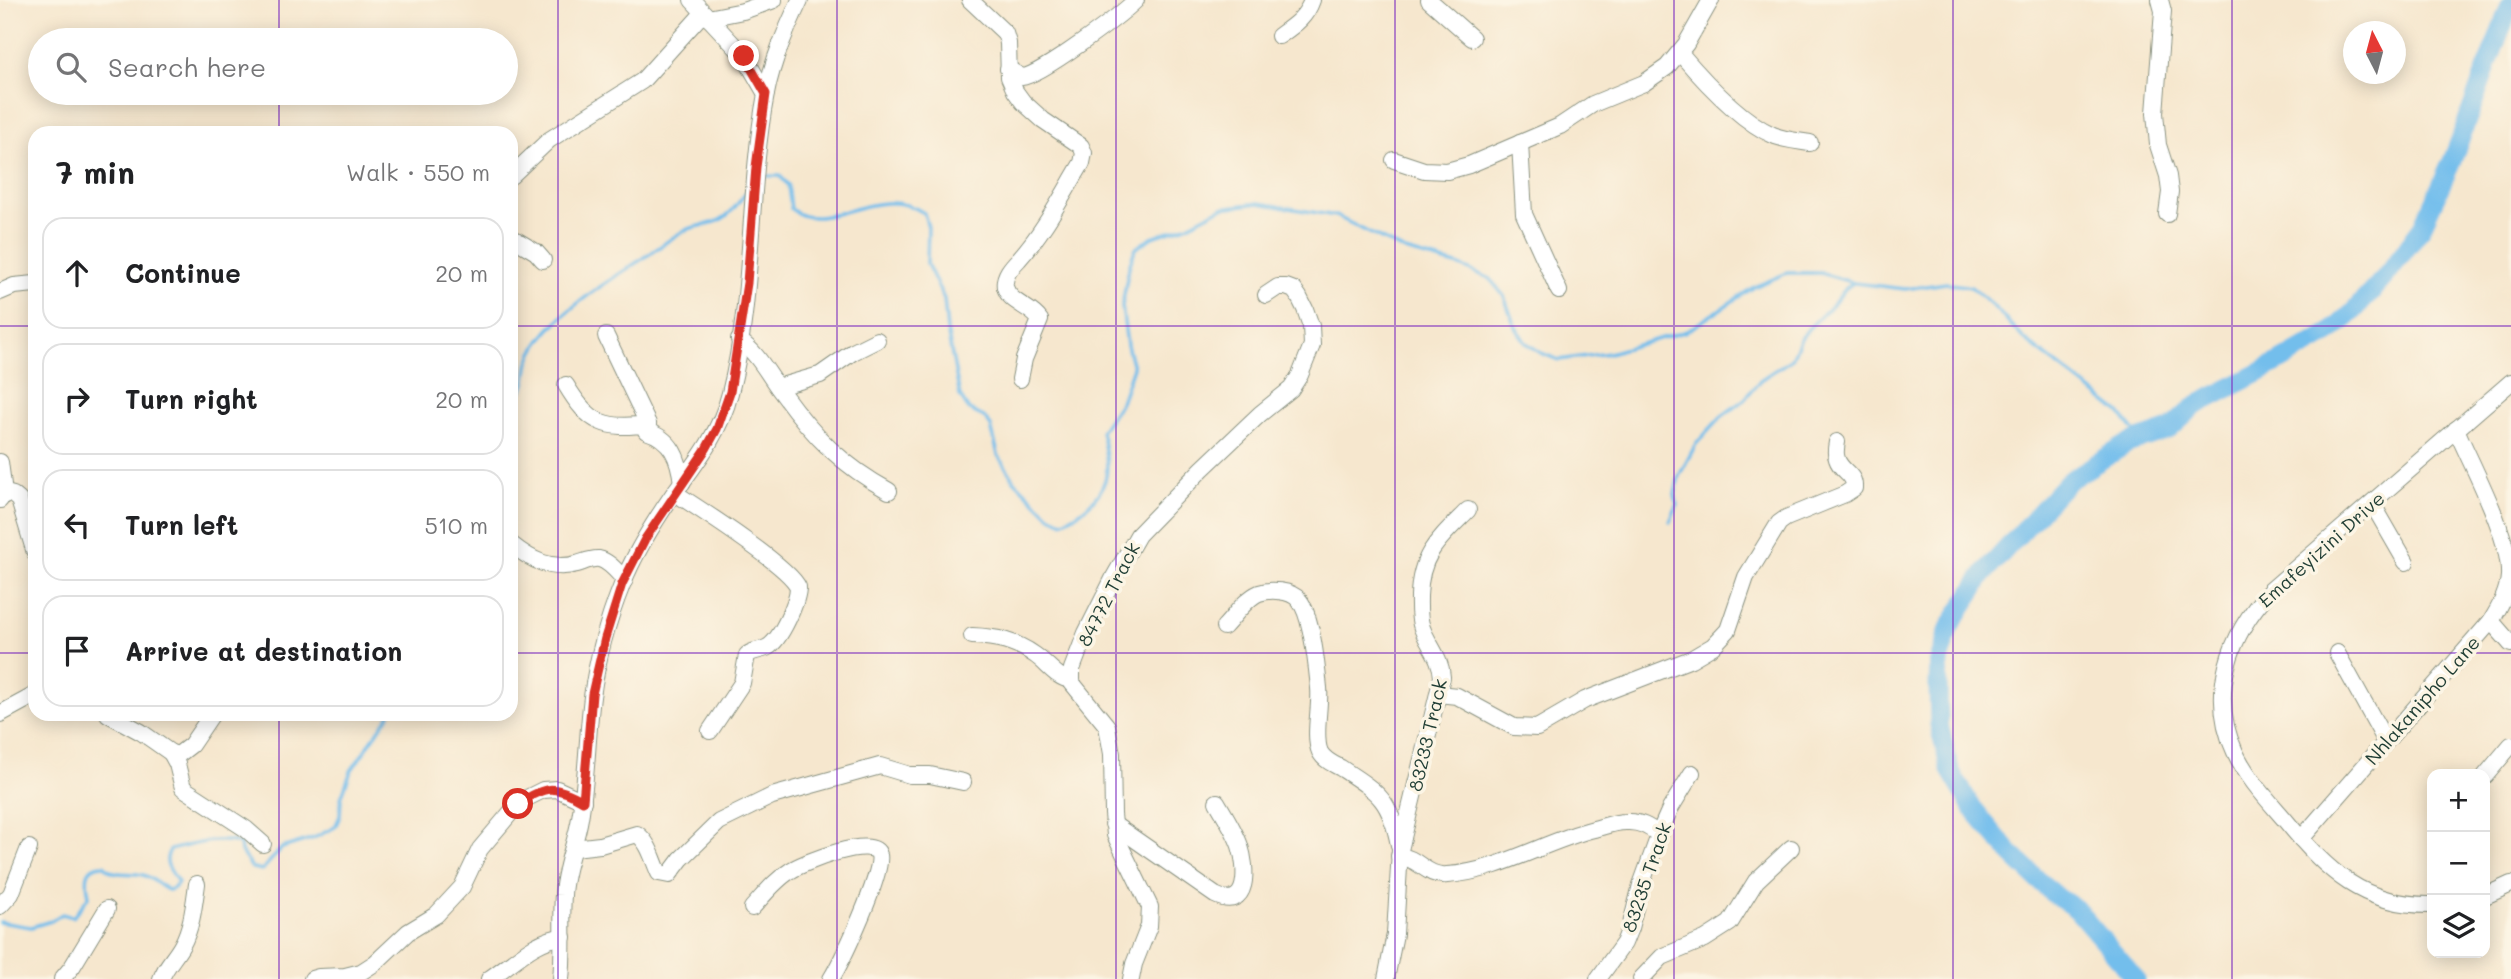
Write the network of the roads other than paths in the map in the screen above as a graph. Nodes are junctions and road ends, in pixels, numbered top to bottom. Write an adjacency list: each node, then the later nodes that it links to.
1 (692, 0): 10 (street)
2 (774, 0): 10 (street)
3 (800, 0): 15 (street)
4 (970, 0): 14 (street)
5 (1136, 0): 14 (street)
6 (1312, 0): 11 (street)
7 (1429, 0): 12 (street)
8 (1711, 0): 13 (street)
9 (2160, 0): 20 (street)
10 (706, 15): 15 (street); 19 (street)
11 (1279, 36)
12 (1472, 38)
13 (1680, 53): 16 (street); 17 (street)
14 (1008, 69): 30 (street)
15 (766, 94): 28 (street)
16 (1810, 143)
17 (1520, 144): 18 (street); 24 (street)
18 (1394, 160)
19 (518, 169)
20 (2167, 214)
21 (518, 241): 22 (street)
22 (543, 260)
23 (28, 285): 25 (street)
24 (1559, 291)
25 (0, 292)
26 (1266, 295): 52 (street, 84772 Track)
27 (606, 336): 34 (street)
28 (739, 340): 33 (street); 38 (street)
29 (877, 340): 33 (street)
30 (1020, 379)
31 (2511, 382): 35 (street, Emafeyizini Drive)
32 (566, 385): 34 (street)
33 (778, 387): 39 (street)
34 (648, 424): 38 (street)
35 (2456, 429): 41 (street, Emafeyizini Drive); 47 (street, Nhlakanipho Lane)
36 (1837, 442): 53 (street)
37 (0, 463): 40 (street)
38 (678, 488): 46 (street); 58 (street)
39 (889, 491)
40 (1, 498): 43 (street)
41 (2372, 503): 45 (street); 69 (street, Emafeyizini Drive)
42 (1468, 510): 53 (street, 83233 Track)
43 (28, 529)
44 (518, 549): 46 (street)
45 (2406, 562)
46 (625, 580): 65 (street)
47 (2491, 621): 50 (street); 59 (street, Nhlakanipho Lane)
48 (1224, 627): 74 (street)
49 (972, 636): 52 (street)
50 (2511, 644)
51 (2337, 653): 59 (street)
52 (1071, 680): 67 (street)
53 (1438, 694): 74 (street, 83233 Track)
54 (28, 699): 55 (street)
55 (0, 714)
56 (120, 721): 61 (street)
57 (207, 721): 61 (street)
58 (710, 731)
59 (2385, 740): 69 (street, Nhlakanipho Lane)
60 (2511, 745): 62 (street)
61 (171, 753): 70 (street)
62 (2490, 770)
63 (1692, 773): 68 (street, 83235 Track)
64 (963, 782): 72 (street)
65 (583, 801): 72 (street); 85 (street)
66 (1217, 802): 67 (street)
67 (1113, 824): 89 (street)
68 (1660, 835): 74 (street); 91 (street, 83235 Track)
69 (2301, 839): 78 (street, Emafeyizini Drive)
70 (263, 844)
71 (29, 848): 79 (street)
72 (574, 848): 82 (street)
73 (1791, 848): 92 (street)
74 (1399, 853): 90 (street, 83233 Track)
75 (197, 884): 84 (street)
76 (2511, 884): 77 (street)
77 (2487, 895)
78 (2427, 905)
79 (0, 906)
80 (752, 908): 88 (street)
81 (107, 909): 83 (street)
82 (563, 937): 86 (street); 87 (street)
83 (62, 979)
84 (161, 979)
85 (312, 979)
86 (489, 979)
87 (561, 979)
88 (831, 979)
89 (1132, 979)
90 (1386, 979)
91 (1598, 979)
92 (1640, 979)

